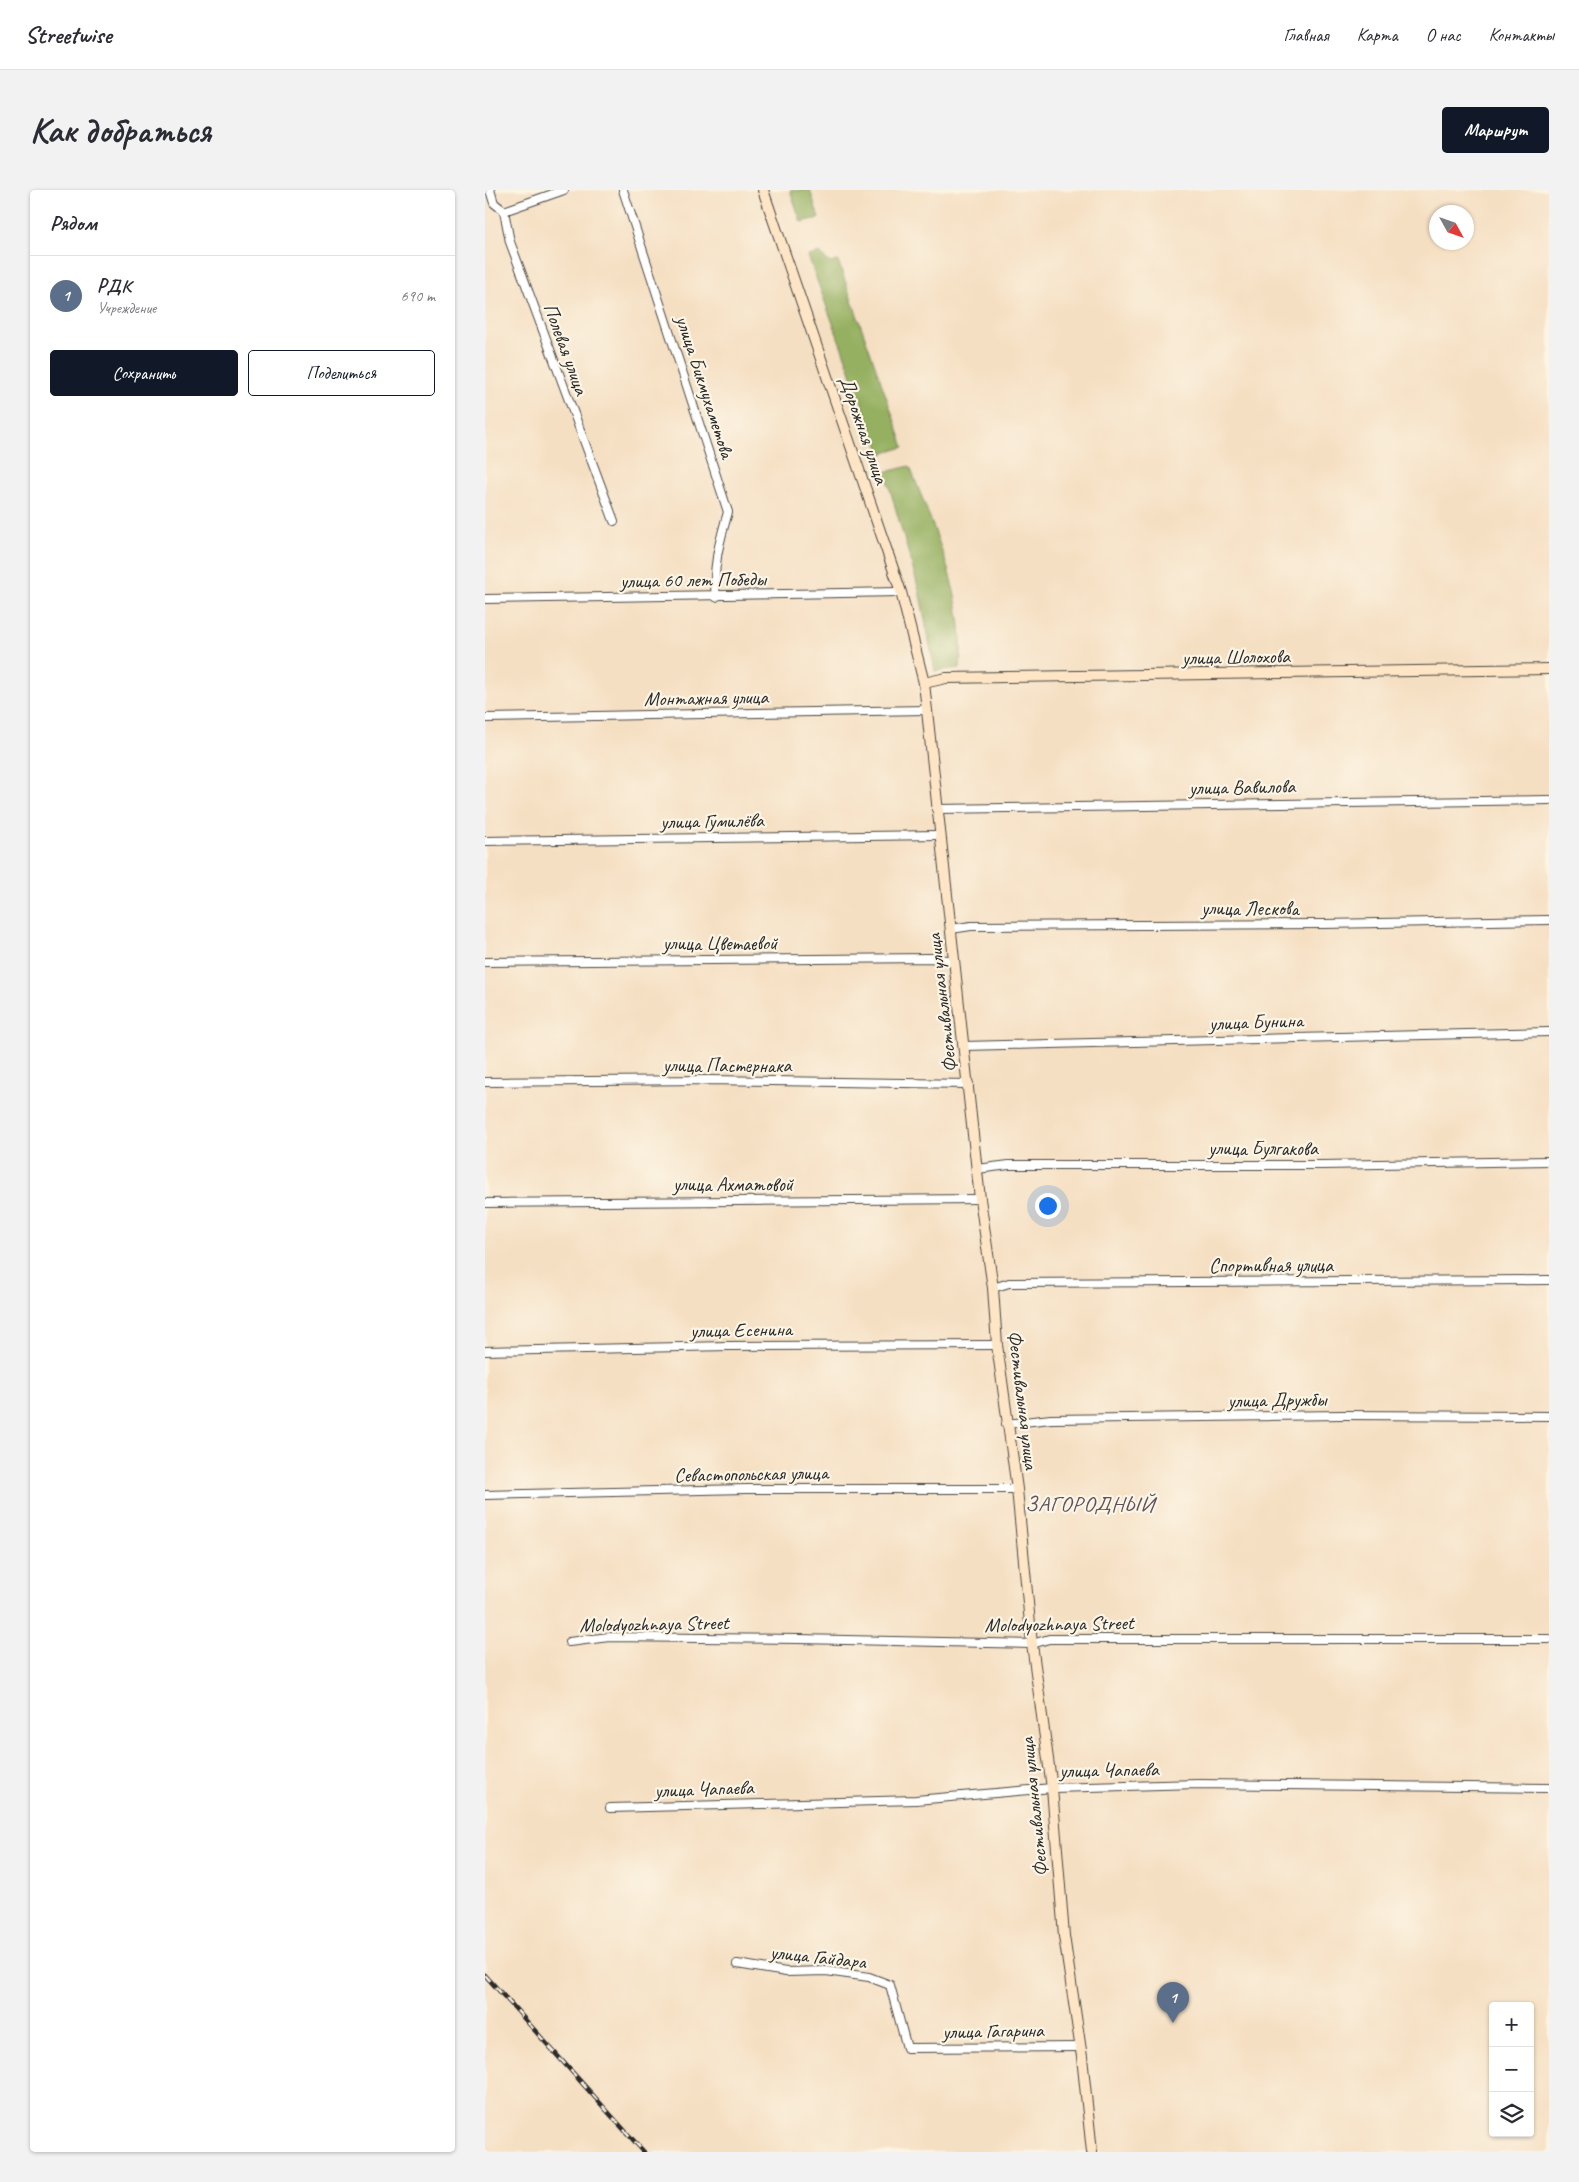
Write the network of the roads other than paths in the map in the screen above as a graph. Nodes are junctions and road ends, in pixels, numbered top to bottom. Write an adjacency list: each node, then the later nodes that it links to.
1 (490, 190): 5 (street, Полевая улица)
2 (565, 190): 5 (street)
3 (623, 190): 8 (street, улица Бикмухаметова)
4 (763, 190): 7 (street, Дорожная улица)
5 (504, 211): 6 (street, Полевая улица)
6 (614, 521)
7 (901, 592): 8 (street, улица 60 лет Победы); 11 (street, Дорожная улица)
8 (716, 596): 9 (street, улица 60 лет Победы)
9 (485, 599)
10 (1549, 669): 11 (street, улица Шолохова)
11 (924, 683): 12 (street, Фестивальная улица)
12 (927, 710): 13 (street, Монтажная улица); 15 (street, Фестивальная улица)
13 (485, 718)
14 (1549, 800): 15 (street, улица Вавилова)
15 (936, 808): 16 (street, Фестивальная улица)
16 (939, 835): 17 (street, улица Гумилёва); 19 (street, Фестивальная улица)
17 (485, 841)
18 (1549, 920): 19 (street, улица Лескова)
19 (951, 929): 20 (street, Фестивальная улица)
20 (954, 961): 21 (street, улица Цветаевой); 23 (street, Фестивальная улица)
21 (485, 962)
22 (1549, 1032): 23 (street, улица Бунина)
23 (964, 1046): 25 (street, Фестивальная улица)
24 (485, 1082): 25 (street, улица Пастернака)
25 (969, 1084): 27 (street, Фестивальная улица)
26 (1549, 1161): 27 (street, улица Булгакова)
27 (977, 1169): 28 (street, Фестивальная улица)
28 (980, 1199): 29 (street, улица Ахматовой); 31 (street, Фестивальная улица)
29 (485, 1202)
30 (1549, 1280): 31 (street, Спортивная улица)
31 (993, 1288): 32 (street, Фестивальная улица)
32 (997, 1345): 33 (street, улица Есенина); 35 (street, Фестивальная улица)
33 (485, 1351)
34 (1549, 1416): 35 (street, улица Дружбы)
35 (1007, 1424): 36 (street, Фестивальная улица)
36 (1017, 1489): 37 (street, Севастопольская улица); 40 (street, Фестивальная улица)
37 (485, 1495)
38 (1549, 1640): 40 (street, Molodyozhnaya Street)
39 (569, 1642): 40 (street, Molodyozhnaya Street)
40 (1032, 1644): 41 (street, Фестивальная улица)
41 (1052, 1788): 42 (street, улица Чапаева); 43 (street, улица Чапаева); 45 (street, Фестивальная улица)
42 (1549, 1788)
43 (610, 1808)
44 (737, 1964): 46 (street, улица Гайдара)
45 (1079, 2047): 46 (street, улица Гагарина); 47 (street, Фестивальная улица)
46 (907, 2048)
47 (1092, 2152)

